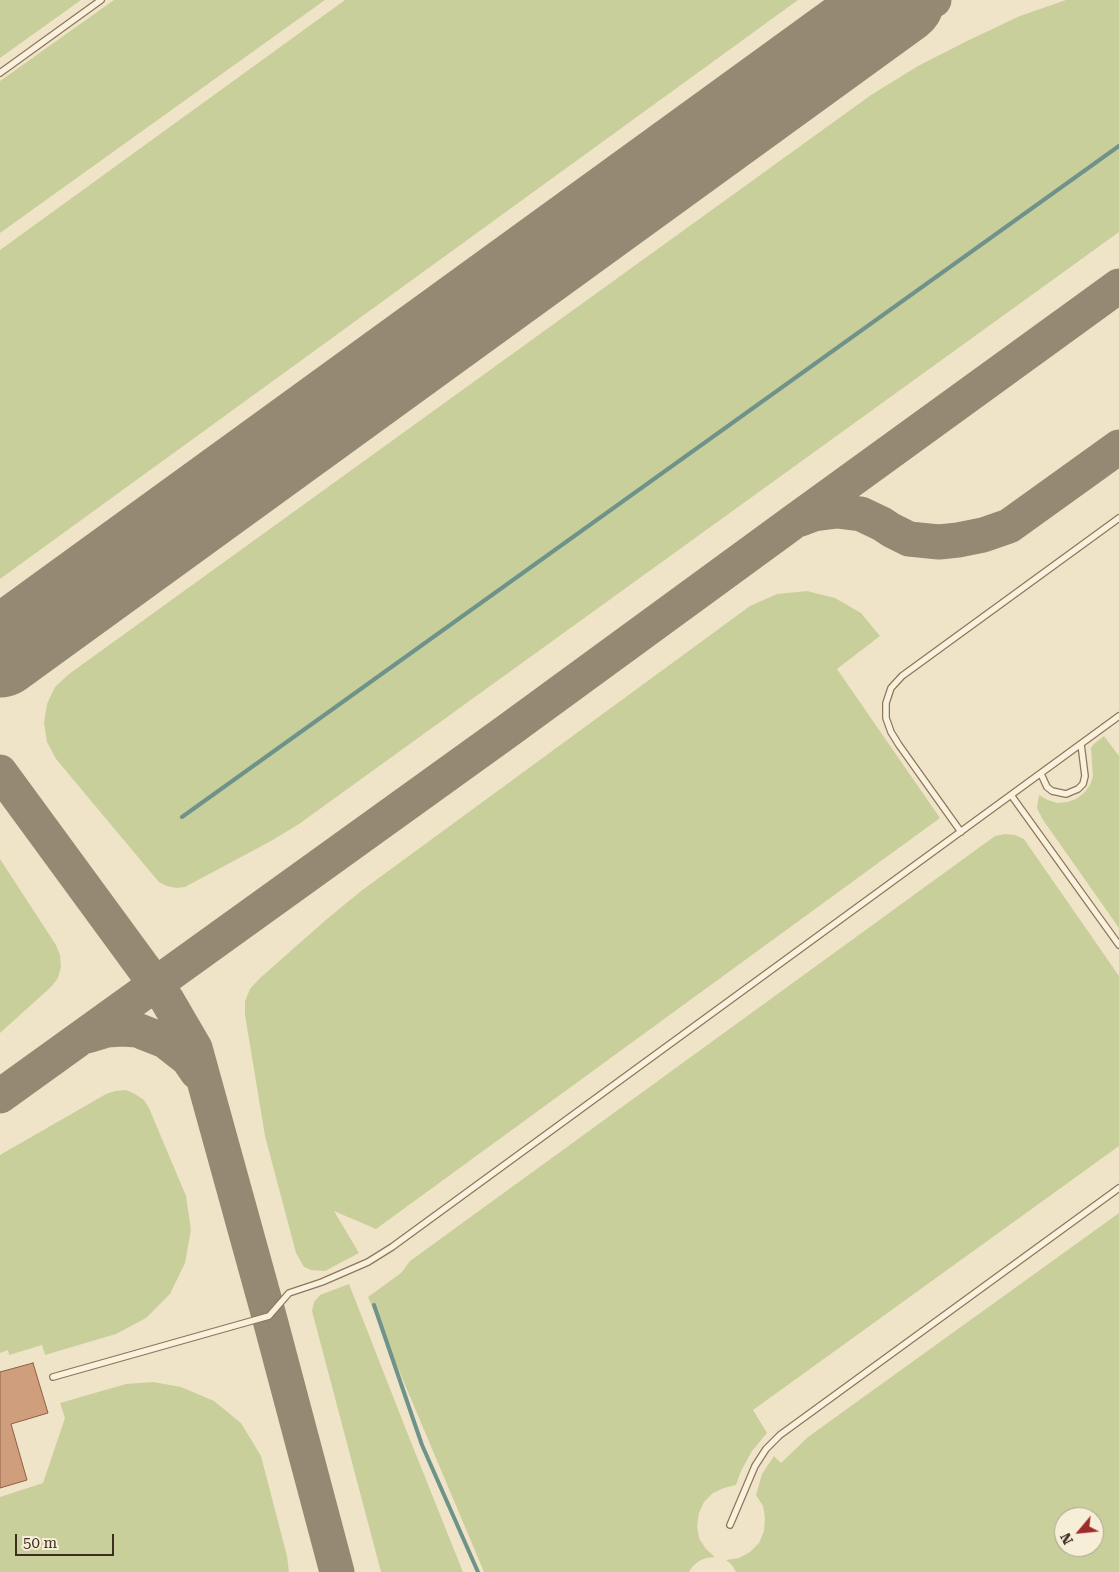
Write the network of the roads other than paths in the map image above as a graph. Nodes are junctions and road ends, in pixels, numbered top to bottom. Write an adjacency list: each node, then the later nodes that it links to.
1 (101, 0): 2 (lane)
2 (0, 73)
3 (1119, 518): 8 (lane)
4 (1119, 716): 5 (lane)
5 (1081, 744): 6 (lane); 6 (lane)
6 (1041, 774): 7 (lane)
7 (1011, 795): 8 (lane); 9 (lane)
8 (961, 832): 11 (lane)
9 (1119, 946)
10 (1119, 1188): 12 (lane)
11 (53, 1377)
12 (730, 1525)

